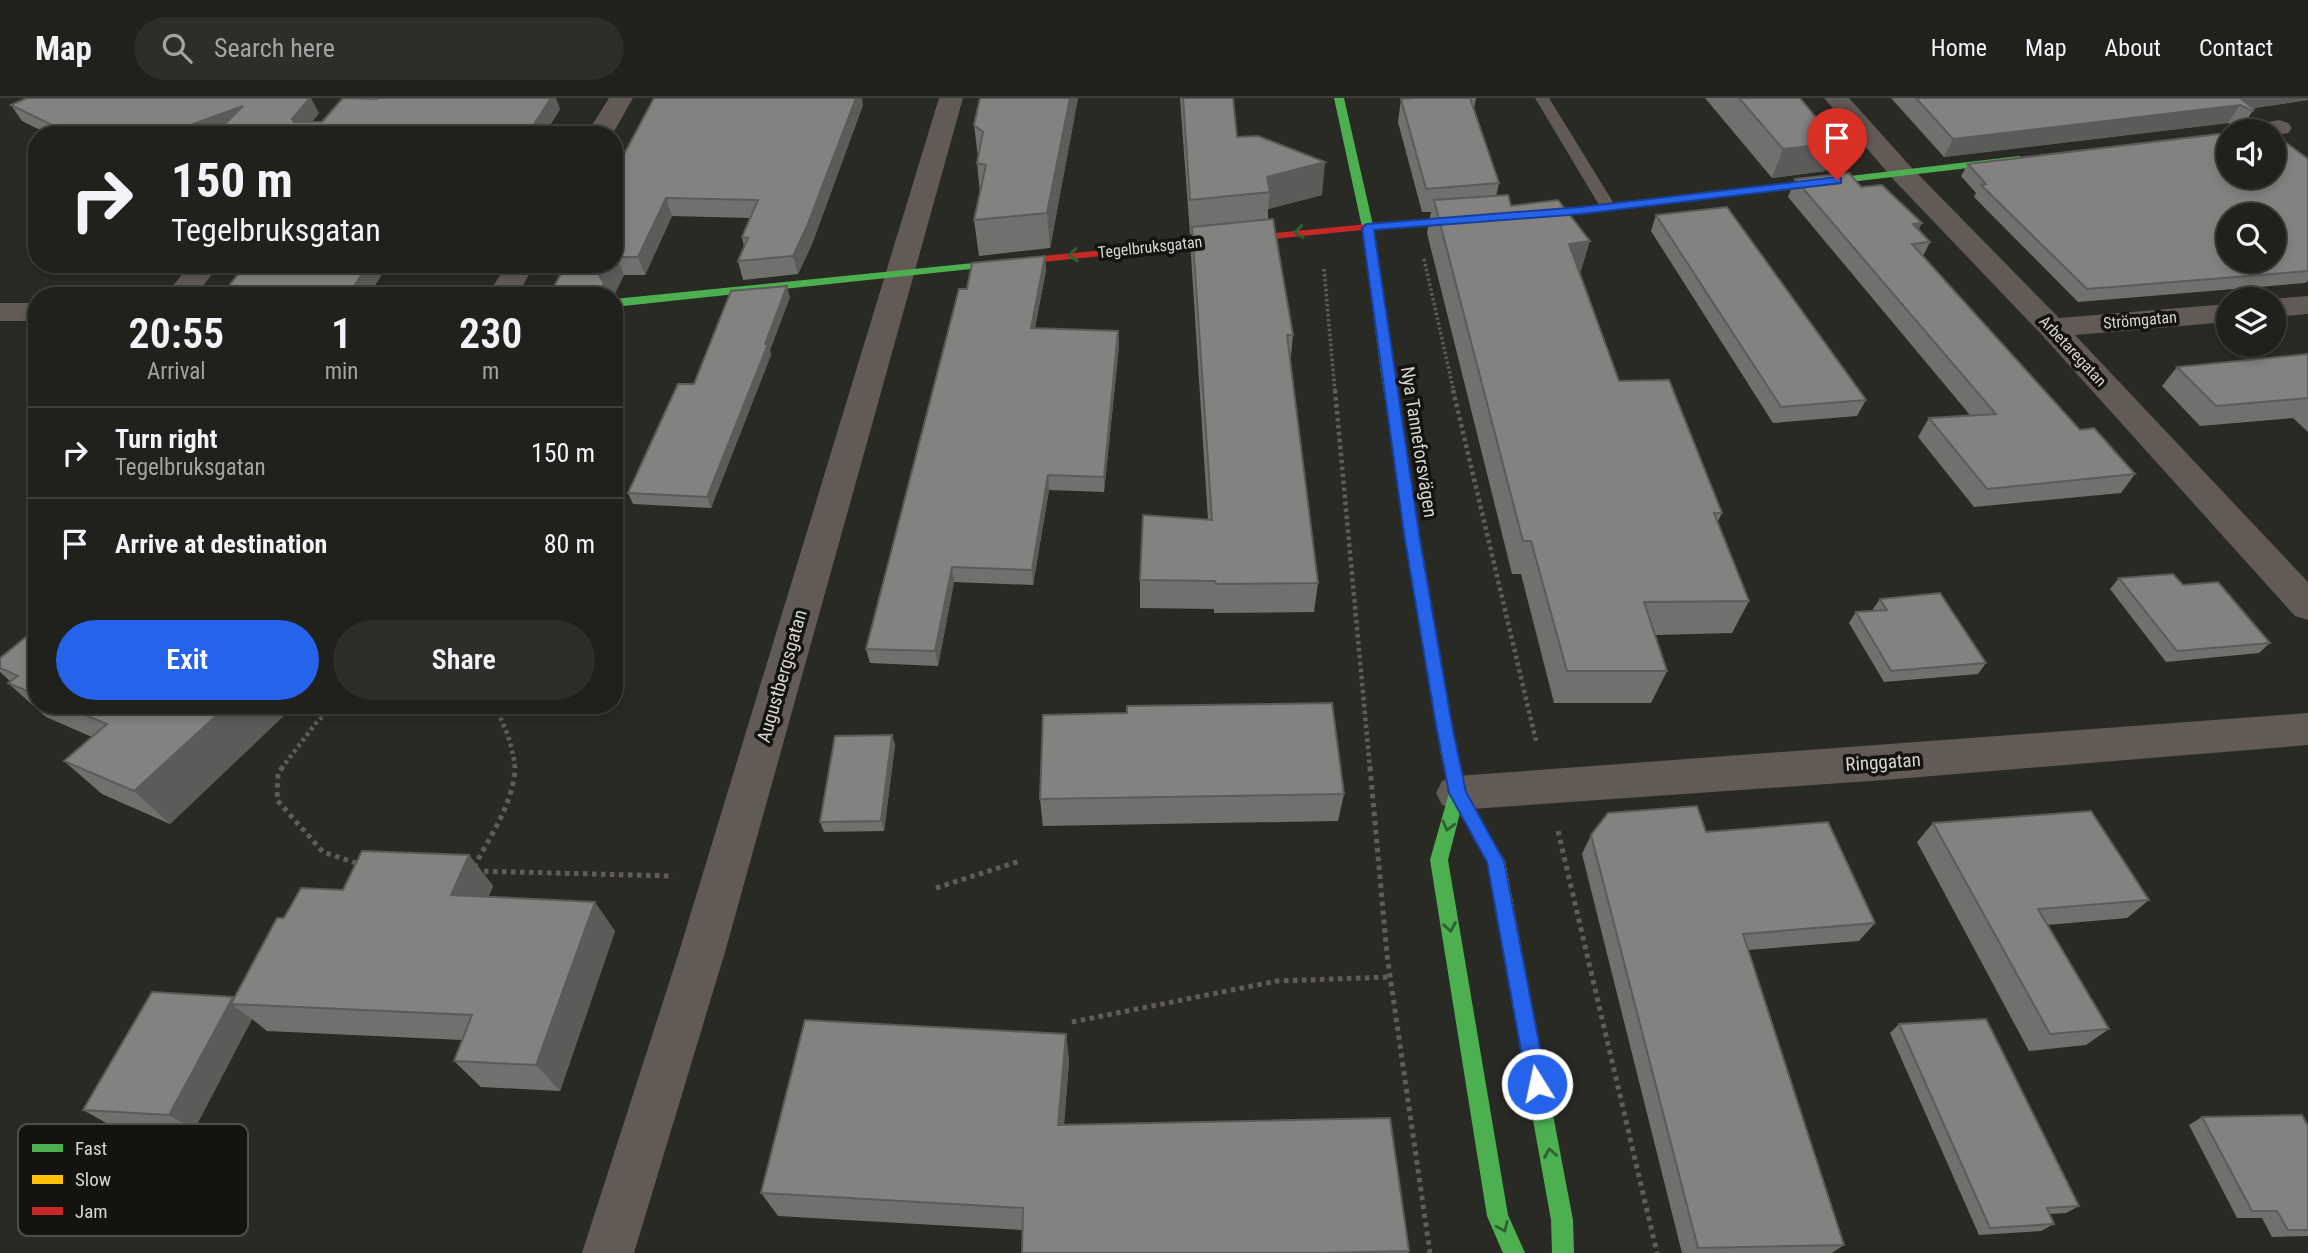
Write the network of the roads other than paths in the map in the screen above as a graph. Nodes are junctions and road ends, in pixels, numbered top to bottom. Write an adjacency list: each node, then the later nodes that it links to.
1 (621, 98): 6 (street)
2 (951, 98): 12 (street, Augustbergsgatan)
3 (1339, 98): 10 (main road, Nya Tanneforsvägen)
4 (1542, 98): 9 (lane)
5 (1836, 98): 8 (street, Arbetaregatan)
6 (604, 126)
7 (2038, 157): 8 (main road, Tegelbruksgatan)
8 (1902, 173): 9 (main road, Tegelbruksgatan); 20 (street, Arbetaregatan)
9 (1608, 207): 10 (main road, Tegelbruksgatan)
10 (1367, 228): 12 (main road, Tegelbruksgatan, one-way to 12); 23 (main road, Nya Tanneforsvägen)
11 (198, 273): 13 (street)
12 (901, 275): 14 (main road, Tegelbruksgatan); 24 (street, Augustbergsgatan)
13 (187, 287)
14 (623, 302)
15 (2308, 305): 16 (street)
16 (2286, 307)
17 (0, 312): 18 (street)
18 (28, 312)
19 (2216, 314): 20 (street, Strömgatan)
20 (2052, 328): 21 (street, Arbetaregatan)
21 (2308, 606)
22 (2308, 729): 23 (street, Ringgatan)
23 (1457, 793): 25 (main road, Nya Tanneforsvägen, one-way to 25); 26 (main road, Nya Tanneforsvägen, one-way to 23)
24 (608, 1253)
25 (1514, 1253)
26 (1563, 1253)

